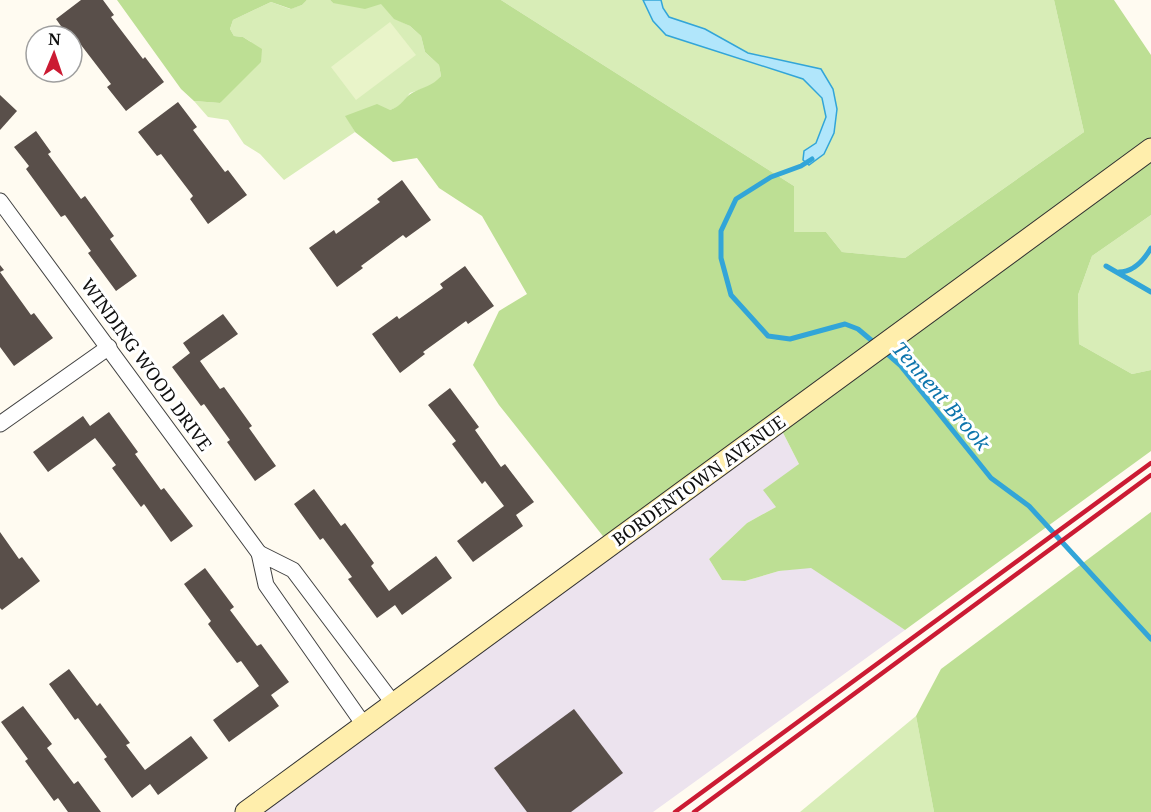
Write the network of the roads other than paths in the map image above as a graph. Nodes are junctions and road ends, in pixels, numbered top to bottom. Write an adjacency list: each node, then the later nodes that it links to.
1 (1151, 149): 6 (main road, BORDENTOWN AVENUE)
2 (0, 201): 3 (street, WINDING WOOD DRIVE)
3 (109, 347): 4 (street); 5 (street, WINDING WOOD DRIVE)
4 (0, 424)
5 (260, 553): 6 (street, WINDING WOOD DRIVE); 7 (street, WINDING WOOD DRIVE)
6 (393, 703): 7 (main road, BORDENTOWN AVENUE)
7 (364, 725): 8 (main road, BORDENTOWN AVENUE)
8 (246, 812)

